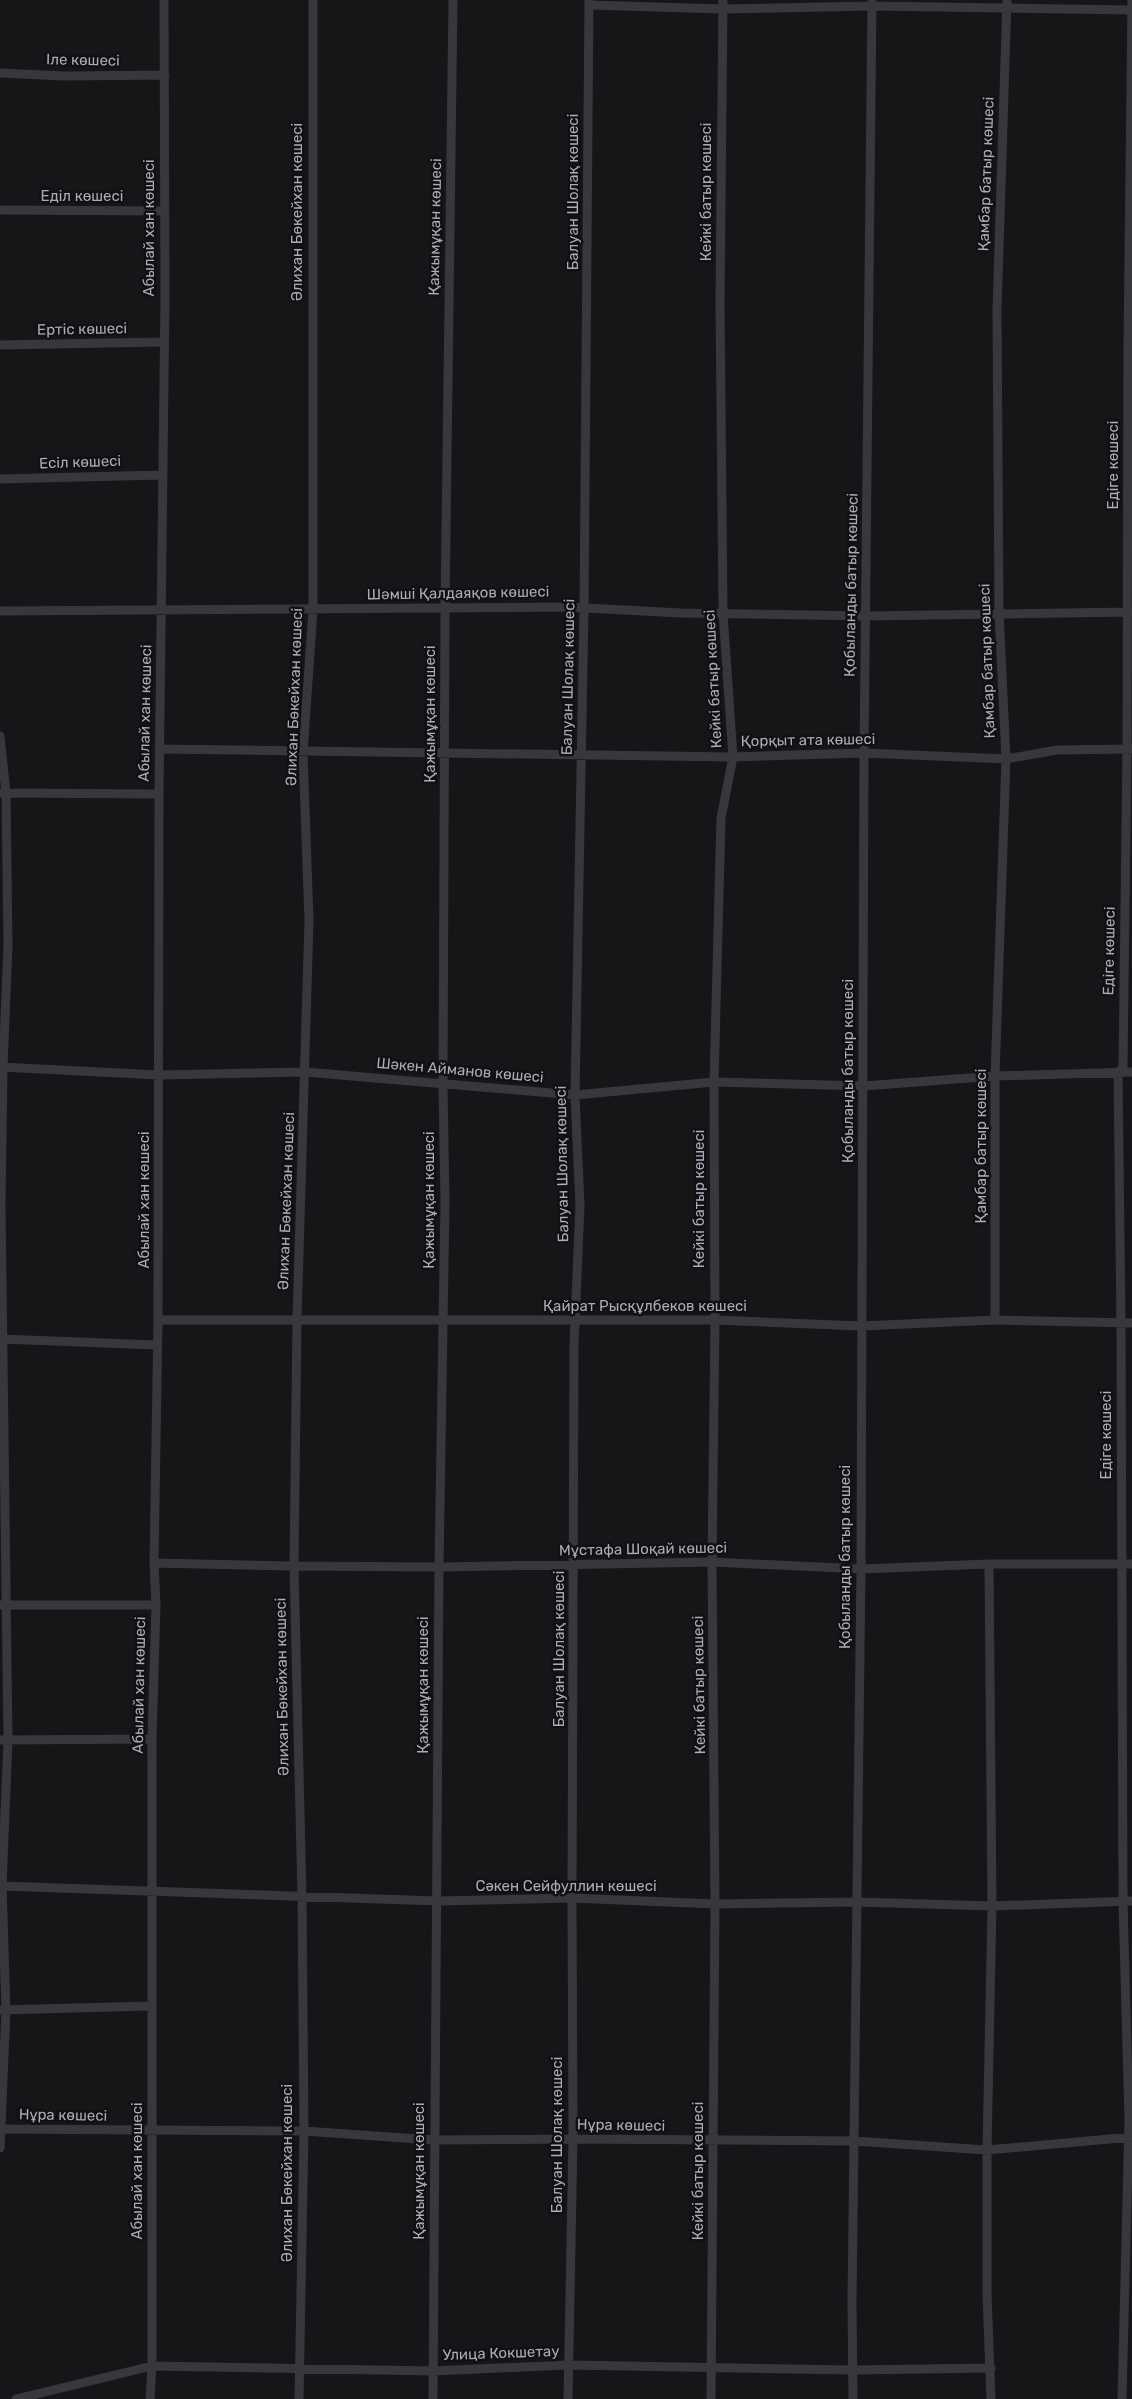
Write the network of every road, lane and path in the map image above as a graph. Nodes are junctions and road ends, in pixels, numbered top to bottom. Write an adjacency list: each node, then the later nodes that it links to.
1 (164, 0): 11 (street, Абылай хан көшесі)
2 (453, 0): 18 (street, Қажымұқан көшесі)
3 (1132, 0): 9 (street, Едіге көшесі)
4 (313, 2): 20 (street, Әлихан Бөкейхан көшесі)
5 (589, 3): 7 (street); 21 (street, Балуан Шолақ көшесі)
6 (872, 3): 7 (street); 8 (street); 26 (street, Қобыланды батыр көшесі)
7 (723, 4): 23 (street, Кейкі батыр көшесі)
8 (1007, 4): 9 (street); 24 (street, Қамбар батыр көшесі)
9 (1132, 10): 25 (street, Едіге көшесі)
10 (0, 73): 11 (street, Іле көшесі)
11 (165, 75): 13 (street, Абылай хан көшесі)
12 (0, 210): 13 (street, Еділ көшесі)
13 (164, 211): 14 (street, Абылай хан көшесі)
14 (164, 342): 15 (street, Ертіс көшесі); 16 (street, Абылай хан көшесі)
15 (0, 345)
16 (162, 475): 17 (street, Есіл көшесі); 19 (street, Абылай хан көшесі)
17 (0, 479)
18 (445, 609): 20 (street, Шәмші Қалдаяқов көшесі); 21 (street, Шәмші Қалдаяқов көшесі); 31 (street, Қажымұқан көшесі)
19 (161, 610): 20 (street, Шәмші Қалдаяқов көшесі); 22 (street, Шәмші Қалдаяқов көшесі); 28 (street, Абылай хан көшесі)
20 (313, 610): 30 (street, Әлихан Бөкейхан көшесі)
21 (584, 610): 23 (street, Шәмші Қалдаяқов көшесі); 33 (street, Балуан Шолақ көшесі)
22 (0, 611)
23 (723, 612): 26 (street, Шәмші Қалдаяқов көшесі); 34 (street, Кейкі батыр көшесі)
24 (999, 612): 25 (street, Шәмші Қалдаяқов көшесі); 26 (street, Шәмші Қалдаяқов көшесі); 35 (street, Қамбар батыр көшесі)
25 (1130, 612): 29 (street, Едіге көшесі)
26 (866, 616): 32 (street, Қобыланды батыр көшесі)
27 (0, 736): 36 (street)
28 (159, 749): 30 (street, Қорқыт ата көшесі); 37 (street, Абылай хан көшесі)
29 (1130, 749): 35 (street, Қорқыт ата көшесі); 41 (street, Едіге көшесі)
30 (303, 753): 31 (street, Қорқыт ата көшесі); 40 (street, Әлихан Бөкейхан көшесі)
31 (445, 753): 33 (street, Қорқыт ата көшесі); 46 (street, Қажымұқан көшесі)
32 (864, 753): 34 (street, Қорқыт ата көшесі); 35 (street, Қорқыт ата көшесі); 47 (street, Қобыланды батыр көшесі)
33 (582, 755): 34 (street, Қорқыт ата көшесі); 48 (street, Балуан Шолақ көшесі)
34 (733, 757): 45 (street, Кейкі батыр көшесі)
35 (1006, 759): 44 (street, Қамбар батыр көшесі)
36 (3, 793): 37 (street); 38 (street)
37 (159, 794): 43 (street, Абылай хан көшесі)
38 (4, 946): 39 (street)
39 (1, 1067): 43 (street, Шәкен Айманов көшесі); 49 (street)
40 (305, 1072): 43 (street, Шәкен Айманов көшесі); 46 (street, Шәкен Айманов көшесі); 51 (street, Әлихан Бөкейхан көшесі)
41 (1118, 1072): 42 (street, Шәкен Айманов көшесі); 44 (street, Шәкен Айманов көшесі); 56 (street, Едіге көшесі)
42 (1132, 1072)
43 (159, 1075): 50 (street, Абылай хан көшесі)
44 (996, 1077): 47 (street, Шәкен Айманов көшесі); 55 (street, Қамбар батыр көшесі)
45 (714, 1082): 47 (street, Шәкен Айманов көшесі); 48 (street, Шәкен Айманов көшесі); 54 (street, Кейкі батыр көшесі)
46 (444, 1084): 48 (street, Шәкен Айманов көшесі); 52 (street, Қажымұқан көшесі)
47 (864, 1086): 58 (street, Қобыланды батыр көшесі)
48 (575, 1095): 53 (street, Балуан Шолақ көшесі)
49 (0, 1206): 59 (street)
50 (158, 1320): 51 (street, Қайрат Рысқұлбеков көшесі); 60 (street, Абылай хан көшесі)
51 (297, 1320): 52 (street, Қайрат Рысқұлбеков көшесі); 68 (street, Әлихан Бөкейхан көшесі)
52 (444, 1320): 53 (street, Қайрат Рысқұлбеков көшесі); 69 (street, Қажымұқан көшесі)
53 (575, 1320): 54 (street, Қайрат Рысқұлбеков көшесі); 67 (street, Балуан Шолақ көшесі)
54 (715, 1320): 58 (street, Қайрат Рысқұлбеков көшесі); 62 (street, Кейкі батыр көшесі)
55 (995, 1320): 56 (street, Қайрат Рысқұлбеков көшесі); 58 (street, Қайрат Рысқұлбеков көшесі)
56 (1121, 1323): 57 (street, Қайрат Рысқұлбеков көшесі); 65 (street, Едіге көшесі)
57 (1132, 1323)
58 (861, 1326): 70 (street, Қобыланды батыр көшесі)
59 (2, 1340): 60 (street); 61 (street)
60 (157, 1345): 63 (street, Абылай хан көшесі)
61 (3, 1465): 71 (street)
62 (712, 1562): 67 (street, Мұстафа Шоқай көшесі); 70 (street, Мұстафа Шоқай көшесі); 82 (street, Кейкі батыр көшесі)
63 (154, 1563): 68 (street, Мұстафа Шоқай көшесі); 72 (street, Абылай хан көшесі)
64 (989, 1564): 65 (street, Мұстафа Шоқай көшесі); 70 (street, Мұстафа Шоқай көшесі); 83 (street)
65 (1121, 1564): 66 (street, Мұстафа Шоқай көшесі); 80 (street, Едіге көшесі)
66 (1132, 1564)
67 (575, 1565): 69 (street, Мұстафа Шоқай көшесі); 78 (street, Балуан Шолақ көшесі)
68 (294, 1566): 69 (street, Мұстафа Шоқай көшесі); 77 (street, Әлихан Бөкейхан көшесі)
69 (439, 1566): 79 (street, Қажымұқан көшесі)
70 (861, 1569): 81 (street, Қобыланды батыр көшесі)
71 (3, 1605): 72 (street); 74 (street)
72 (156, 1605): 73 (street, Абылай хан көшесі)
73 (152, 1739): 74 (street); 76 (street, Абылай хан көшесі)
74 (4, 1740): 75 (street)
75 (1, 1886): 76 (street, Сәкен Сейфуллин көшесі); 85 (street)
76 (153, 1890): 77 (street, Сәкен Сейфуллин көшесі); 84 (street, Абылай хан көшесі)
77 (302, 1896): 79 (street, Сәкен Сейфуллин көшесі); 88 (street, Әлихан Бөкейхан көшесі)
78 (572, 1898): 79 (street, Сәкен Сейфуллин көшесі); 82 (street, Сәкен Сейфуллин көшесі); 90 (street, Балуан Шолақ көшесі)
79 (438, 1901): 91 (street, Қажымұқан көшесі)
80 (1127, 1901): 83 (street, Сәкен Сейфуллин көшесі); 89 (street, Едіге көшесі)
81 (857, 1902): 82 (street, Сәкен Сейфуллин көшесі); 83 (street, Сәкен Сейфуллин көшесі); 93 (street, Қобыланды батыр көшесі)
82 (716, 1904): 92 (street, Кейкі батыр көшесі)
83 (992, 1906): 95 (street)
84 (151, 2006): 85 (street); 87 (street, Абылай хан көшесі)
85 (3, 2010): 86 (street)
86 (1, 2129): 87 (street, Нұра көшесі); 94 (street)
87 (153, 2130): 88 (street, Нұра көшесі); 97 (street, Абылай хан көшесі)
88 (304, 2131): 91 (street, Нұра көшесі); 98 (street, Әлихан Бөкейхан көшесі)
89 (1130, 2136): 95 (street, Нұра көшесі); 111 (street, Едіге көшесі)
90 (573, 2139): 91 (street, Нұра көшесі); 92 (street, Нұра көшесі); 96 (street, Балуан Шолақ көшесі)
91 (433, 2140): 102 (street, Қажымұқан көшесі)
92 (712, 2141): 93 (street, Нұра көшесі); 99 (street, Кейкі батыр көшесі)
93 (854, 2141): 95 (street, Нұра көшесі); 101 (street, Қобыланды батыр көшесі)
94 (0, 2148)
95 (987, 2150): 100 (street)
96 (569, 2365): 99 (street, Улица Кокшетау); 102 (street, Улица Кокшетау); 107 (street, Балуан Шолақ көшесі)
97 (152, 2366): 98 (street, Улица Кокшетау); 103 (street, Улица Кокшетау); 104 (street, Абылай хан көшесі)
98 (300, 2368): 102 (street, Улица Кокшетау); 105 (street, Әлихан Бөкейхан көшесі)
99 (713, 2368): 101 (street, Улица Кокшетау); 108 (street, Кейкі батыр көшесі)
100 (991, 2368): 101 (street, Улица Кокшетау); 110 (street)
101 (853, 2370): 109 (street, Қобыланды батыр көшесі)
102 (433, 2371): 106 (street, Қажымұқан көшесі)
103 (16, 2399)
104 (150, 2399)
105 (299, 2399)
106 (433, 2399)
107 (568, 2399)
108 (711, 2399)
109 (853, 2399)
110 (991, 2399)
111 (1122, 2399)

